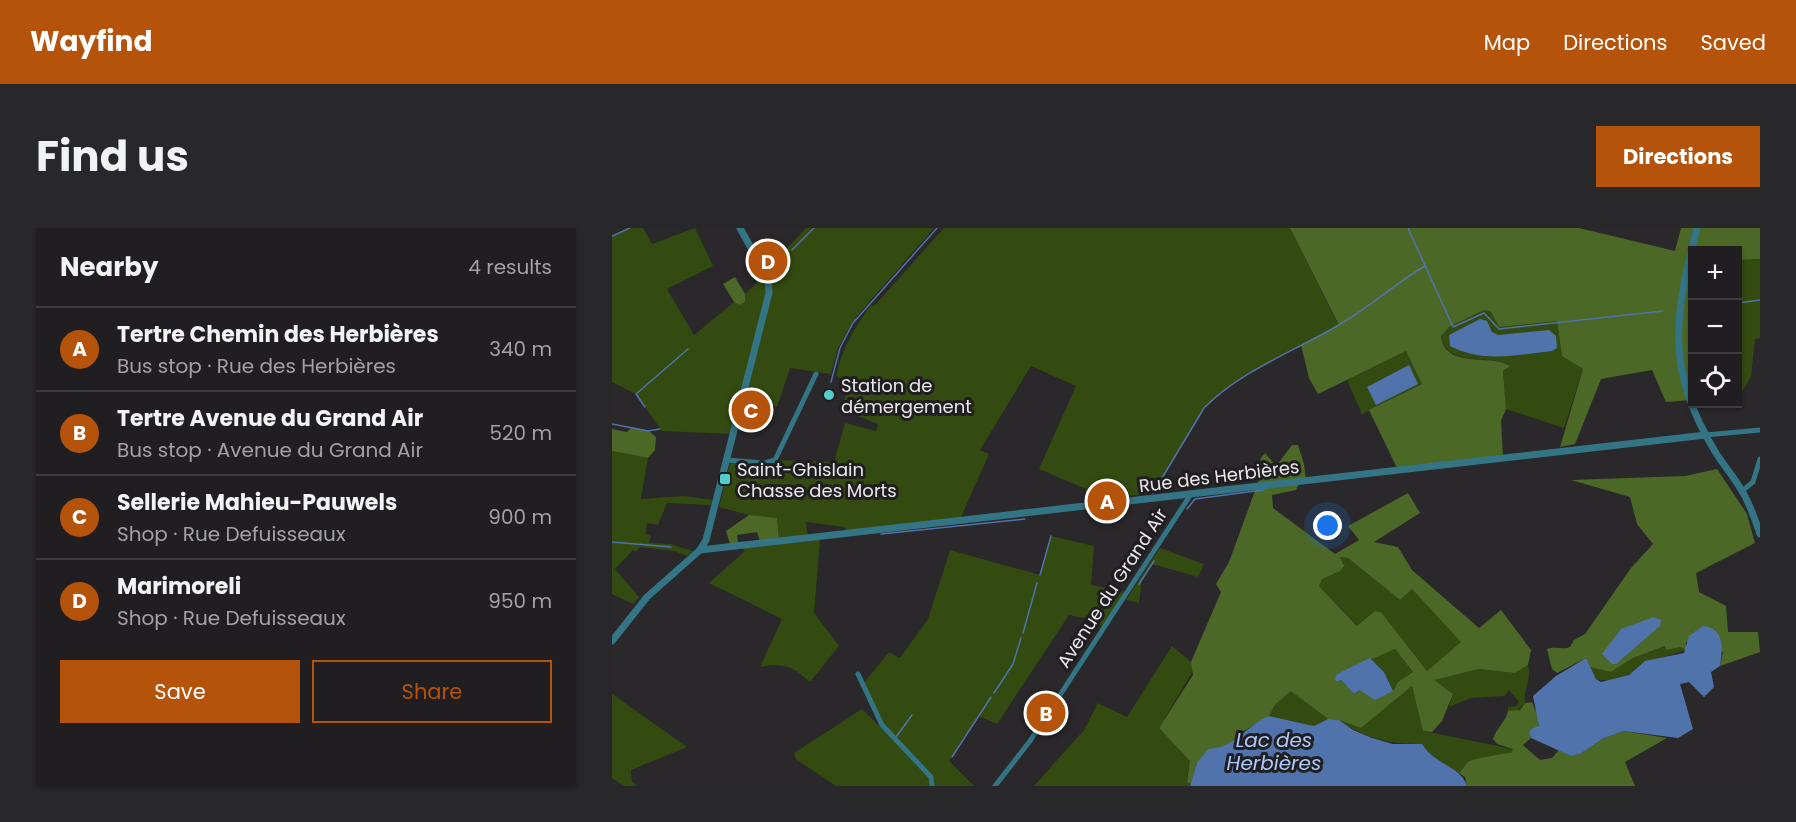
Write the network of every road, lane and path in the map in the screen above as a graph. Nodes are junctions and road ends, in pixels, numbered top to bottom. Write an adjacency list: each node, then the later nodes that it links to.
1 (740, 228): 7 (street)
2 (1697, 228): 5 (street)
3 (816, 374): 7 (street)
4 (1760, 430): 5 (street)
5 (1706, 435): 8 (street); 9 (street, Rue des Herbières)
6 (1760, 459): 8 (street)
7 (727, 460): 11 (street)
8 (1742, 491): 10 (street)
9 (1191, 494): 11 (street, Rue des Herbières); 15 (street, Avenue du Grand Air)
10 (1760, 534)
11 (700, 550): 12 (street)
12 (612, 641)
13 (858, 674): 14 (street)
14 (932, 786)
15 (995, 786)

